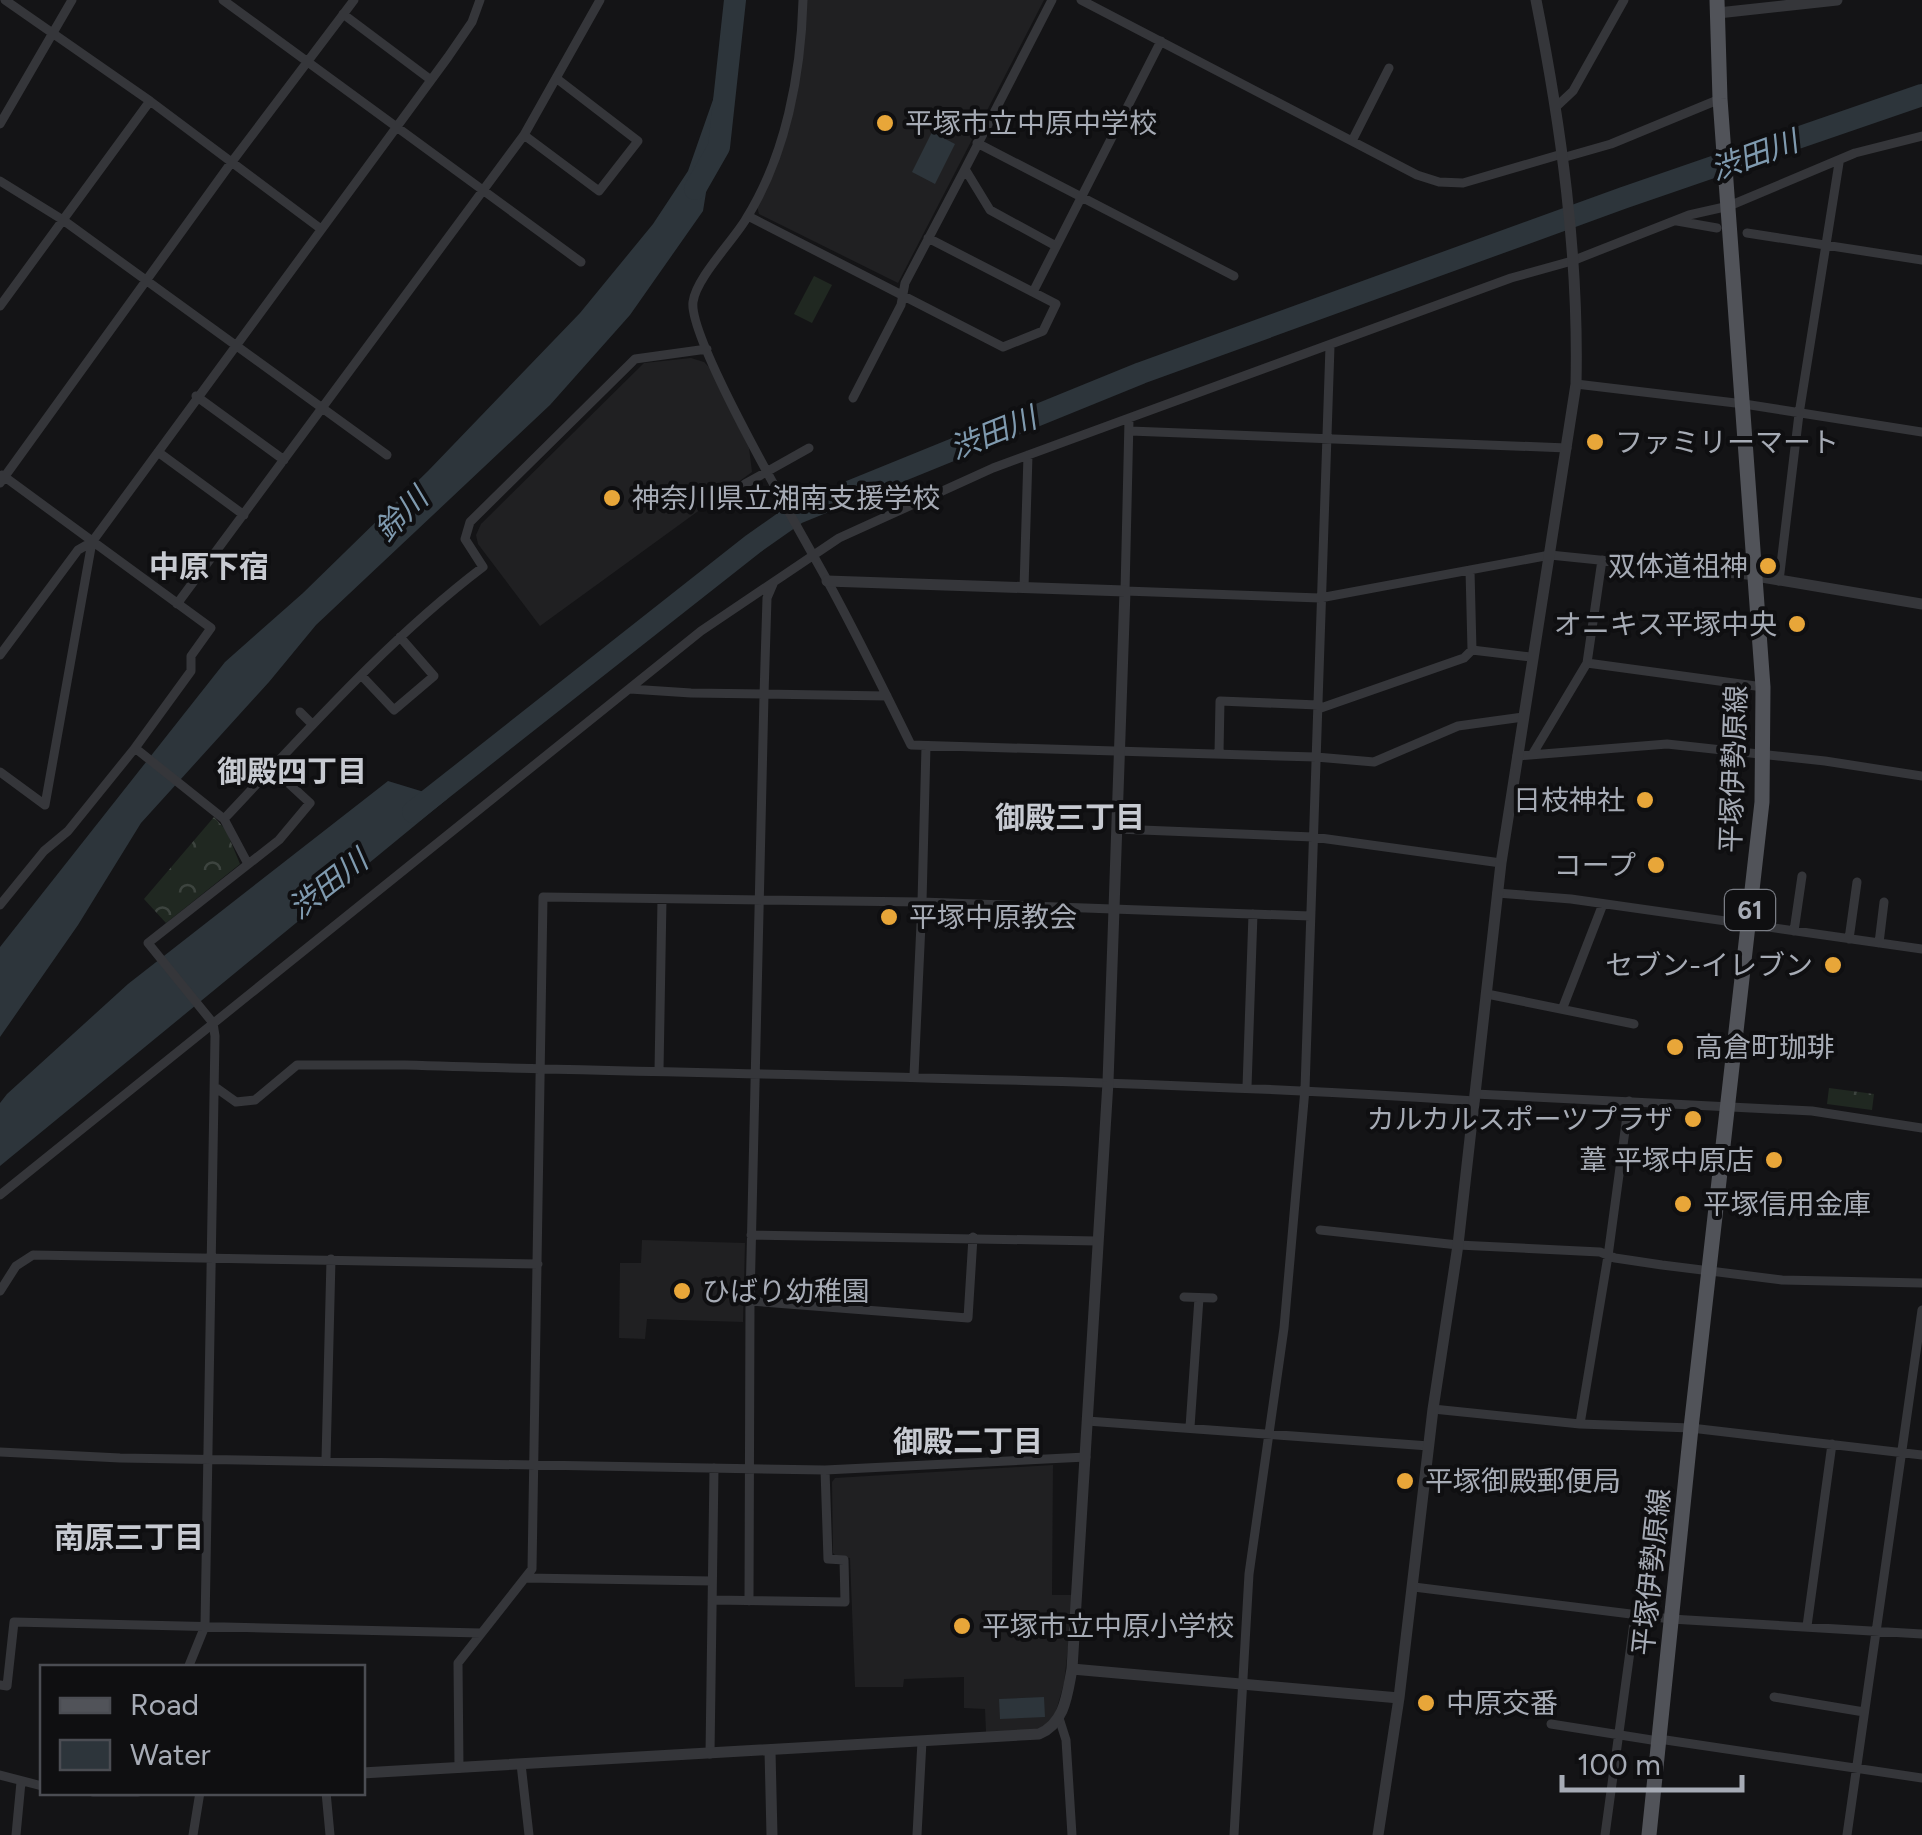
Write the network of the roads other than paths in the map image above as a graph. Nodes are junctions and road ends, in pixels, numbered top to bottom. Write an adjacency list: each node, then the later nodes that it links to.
1 (5, 0): 15 (street)
2 (72, 0): 15 (street)
3 (222, 0): 17 (street)
4 (354, 0): 14 (street)
5 (480, 0): 20 (street)
6 (600, 0): 19 (street)
7 (802, 0): 38 (street)
8 (1052, 0): 29 (street)
9 (1081, 0): 16 (street)
10 (1536, 0): 23 (street)
11 (1624, 0): 23 (street)
12 (1837, 0): 13 (street)
13 (1717, 6): 22 (main road, 平塚伊勢原線 / 61)
14 (343, 14): 17 (street); 20 (street)
15 (53, 32): 21 (street); 24 (street)
16 (1161, 41): 28 (street); 36 (street)
17 (306, 62): 25 (street); 31 (street)
18 (1389, 68): 28 (street)
19 (556, 78): 26 (street); 26 (street)
20 (431, 80): 25 (street)
21 (150, 102): 31 (street); 39 (street)
22 (1721, 104): 30 (street); 37 (main road, 平塚伊勢原線 / 61)
23 (1557, 106): 30 (street)
24 (0, 124)
25 (396, 127): 35 (street); 42 (street)
26 (524, 135): 35 (street)
27 (1922, 136): 32 (street)
28 (1352, 141): 30 (street)
29 (977, 142): 33 (street); 36 (street)
30 (1562, 158): 47 (street)
31 (230, 163): 42 (street); 51 (street)
32 (1839, 163): 37 (street); 45 (street)
33 (965, 169): 44 (street); 46 (street)
34 (0, 180): 39 (street)
35 (484, 191): 49 (street); 62 (street)
36 (1082, 196): 46 (street); 50 (street)
37 (1729, 203): 40 (street); 61 (main road, 平塚伊勢原線 / 61)
38 (748, 216): 53 (street); 57 (street)
39 (63, 220): 51 (street); 54 (street)
40 (1675, 221): 41 (street); 47 (street)
41 (1717, 228)
42 (321, 229): 55 (street)
43 (1748, 233): 45 (street)
44 (928, 238): 52 (street); 53 (street)
45 (1825, 245): 48 (street); 63 (street)
46 (1056, 246): 52 (street)
47 (1572, 258): 56 (street); 58 (street)
48 (1922, 260)
49 (581, 262)
50 (1234, 276)
51 (146, 280): 55 (street); 74 (street)
52 (1033, 292): 53 (street)
53 (902, 295): 60 (street)
54 (0, 304)
55 (236, 346): 59 (street); 62 (street)
56 (1330, 346): 64 (street); 66 (street)
57 (707, 348): 73 (street); 91 (street)
58 (1576, 384): 61 (street); 68 (street)
59 (197, 397): 69 (street); 72 (street)
60 (853, 398)
61 (1744, 404): 63 (street); 82 (main road, 平塚伊勢原線 / 61)
62 (324, 407): 70 (street); 72 (street)
63 (1799, 414): 65 (street); 85 (street)
64 (1130, 426): 66 (street); 71 (street); 87 (street)
65 (1922, 432)
66 (1327, 438): 68 (street); 88 (street)
67 (809, 448): 73 (street)
68 (1567, 448): 79 (street)
69 (158, 452): 76 (street); 77 (street)
70 (388, 455)
71 (1028, 455): 78 (street); 86 (street)
72 (284, 460): 76 (street)
73 (768, 473): 75 (street); 78 (street)
74 (2, 478): 77 (street)
75 (745, 484)
76 (244, 514): 89 (street)
77 (92, 542): 89 (street); 93 (street); 114 (street)
78 (813, 555): 83 (street); 84 (street)
79 (1550, 555): 80 (street); 81 (street); 94 (street)
80 (1602, 560): 82 (street); 95 (street)
81 (1470, 570): 88 (street); 92 (street)
82 (1756, 576): 85 (street); 97 (main road, 平塚伊勢原線 / 61)
83 (774, 581): 98 (street); 99 (street)
84 (827, 581): 86 (street); 100 (street)
85 (1779, 581): 90 (street)
86 (1024, 588): 87 (street)
87 (1125, 591): 88 (street); 107 (street)
88 (1320, 598): 101 (street)
89 (178, 604): 106 (street)
90 (1922, 604)
91 (400, 637): 96 (street); 96 (street)
92 (1472, 650): 94 (street); 101 (street)
93 (0, 656)
94 (1531, 657): 103 (street)
95 (1587, 663): 97 (street); 110 (street)
96 (361, 675): 104 (street)
97 (1763, 687): 109 (main road, 平塚伊勢原線 / 61)
98 (628, 688): 99 (street); 140 (street)
99 (764, 695): 100 (street); 125 (street)
100 (887, 696): 105 (street)
101 (1318, 707): 108 (street); 111 (street)
102 (300, 712): 104 (street)
103 (1523, 717): 111 (street); 112 (street)
104 (312, 724): 113 (street)
105 (926, 746): 107 (street); 126 (street)
106 (136, 748): 116 (street); 129 (street)
107 (1120, 750): 108 (street); 117 (street)
108 (1219, 753): 111 (street)
109 (1763, 753): 110 (street); 115 (street); 133 (main road, 平塚伊勢原線 / 61)
110 (1532, 755): 112 (street)
111 (1316, 756): 118 (street)
112 (1518, 756): 119 (street)
113 (272, 768): 116 (street); 120 (street)
114 (0, 772)
115 (1922, 776)
116 (224, 818): 120 (street)
117 (1117, 828): 118 (street); 130 (street)
118 (1313, 837): 119 (street); 132 (street)
119 (1501, 863): 123 (street)
120 (248, 864): 140 (street)
121 (1802, 876): 134 (street)
122 (1857, 882): 135 (street)
123 (1497, 892): 128 (street); 138 (street)
124 (662, 899): 125 (street); 142 (street); 143 (street)
125 (760, 899): 126 (street); 144 (street)
126 (922, 902): 130 (street); 145 (street)
127 (1884, 902): 136 (street)
128 (1603, 904): 133 (street); 139 (street)
129 (0, 906)
130 (1114, 910): 131 (street); 146 (street)
131 (1253, 914): 132 (street); 148 (street)
132 (1310, 916): 149 (street)
133 (1748, 924): 134 (street); 152 (main road, 平塚伊勢原線 / 61)
134 (1794, 932): 135 (street)
135 (1849, 939): 136 (street)
136 (1879, 943): 137 (street)
137 (1922, 949)
138 (1487, 994): 139 (street); 150 (street)
139 (1563, 1007): 141 (street)
140 (213, 1023): 147 (street); 154 (street)
141 (1634, 1024)
142 (541, 1069): 143 (street); 147 (street); 163 (street)
143 (659, 1071): 144 (street)
144 (756, 1074): 145 (street); 156 (street)
145 (914, 1075): 146 (street)
146 (1108, 1082): 148 (street); 158 (street)
147 (215, 1087): 161 (street)
148 (1247, 1087): 149 (street)
149 (1305, 1089): 150 (street); 177 (street)
150 (1475, 1097): 151 (street); 159 (street)
151 (1628, 1101): 152 (street); 160 (street)
152 (1730, 1106): 153 (street); 164 (main road, 平塚伊勢原線 / 61)
153 (1922, 1128)
154 (0, 1194)
155 (1320, 1230): 159 (street)
156 (751, 1235): 157 (street); 170 (street)
157 (973, 1237): 158 (street); 170 (street)
158 (1098, 1242): 173 (street)
159 (1458, 1246): 160 (street); 172 (street)
160 (1608, 1256): 164 (street); 174 (street)
161 (210, 1257): 162 (street); 166 (street); 183 (street)
162 (331, 1259): 163 (street); 185 (street)
163 (538, 1264): 186 (street)
164 (1709, 1271): 165 (street); 176 (main road, 平塚伊勢原線 / 61)
165 (1922, 1284)
166 (0, 1291)
167 (1184, 1297): 168 (street)
168 (1199, 1298): 169 (street); 175 (street)
169 (1214, 1298)
170 (750, 1301): 188 (street)
171 (1922, 1310): 181 (street)
172 (1433, 1408): 174 (street); 179 (street)
173 (1087, 1421): 175 (street); 184 (street)
174 (1580, 1424): 176 (street)
175 (1190, 1428): 177 (street)
176 (1690, 1428): 178 (street); 196 (main road, 平塚伊勢原線 / 61)
177 (1269, 1432): 179 (street); 204 (street)
178 (1832, 1444): 181 (street); 198 (street)
179 (1429, 1446): 192 (street)
180 (0, 1452): 183 (street)
181 (1902, 1452): 182 (street); 199 (street)
182 (1922, 1455)
183 (209, 1458): 185 (street); 197 (street)
184 (1086, 1458): 189 (street); 203 (street)
185 (326, 1460): 186 (street)
186 (534, 1466): 187 (street); 190 (street)
187 (714, 1468): 188 (street); 191 (street)
188 (750, 1468): 189 (street); 194 (street)
189 (825, 1470): 194 (street)
190 (525, 1578): 191 (street); 200 (street)
191 (712, 1581): 193 (street)
192 (1414, 1587): 195 (street); 206 (street)
193 (712, 1600): 194 (street); 215 (street)
194 (749, 1601)
195 (1635, 1615): 196 (street); 211 (street)
196 (1672, 1618): 198 (street); 212 (main road, 平塚伊勢原線 / 61)
197 (205, 1626): 200 (street); 202 (street); 205 (street)
198 (1807, 1626): 199 (street)
199 (1874, 1629): 201 (street); 208 (street)
200 (481, 1634): 217 (street)
201 (1922, 1634)
202 (189, 1665)
203 (1072, 1670): 204 (street); 209 (street)
204 (1241, 1684): 206 (street); 233 (street)
205 (0, 1685)
206 (1399, 1698): 234 (street)
207 (1774, 1698): 208 (street)
208 (1864, 1712): 218 (street)
209 (1059, 1718): 213 (street); 232 (street)
210 (1552, 1724): 211 (street)
211 (1618, 1734): 212 (street); 235 (street)
212 (1658, 1740): 218 (street); 236 (main road, 平塚伊勢原線 / 61)
213 (922, 1741): 214 (street); 231 (street)
214 (770, 1751): 215 (street); 230 (street)
215 (710, 1754): 216 (street)
216 (520, 1764): 217 (street); 229 (street)
217 (459, 1768): 219 (street)
218 (1857, 1769): 221 (street); 237 (street)
219 (365, 1773)
220 (0, 1776): 222 (street)
221 (1922, 1778)
222 (21, 1782): 223 (street); 226 (street)
223 (40, 1786)
224 (200, 1795): 227 (street)
225 (326, 1795): 228 (street)
226 (16, 1835)
227 (194, 1835)
228 (330, 1835)
229 (530, 1835)
230 (772, 1835)
231 (918, 1835)
232 (1072, 1835)
233 (1234, 1835)
234 (1378, 1835)
235 (1604, 1835)
236 (1649, 1835)
237 (1847, 1835)

